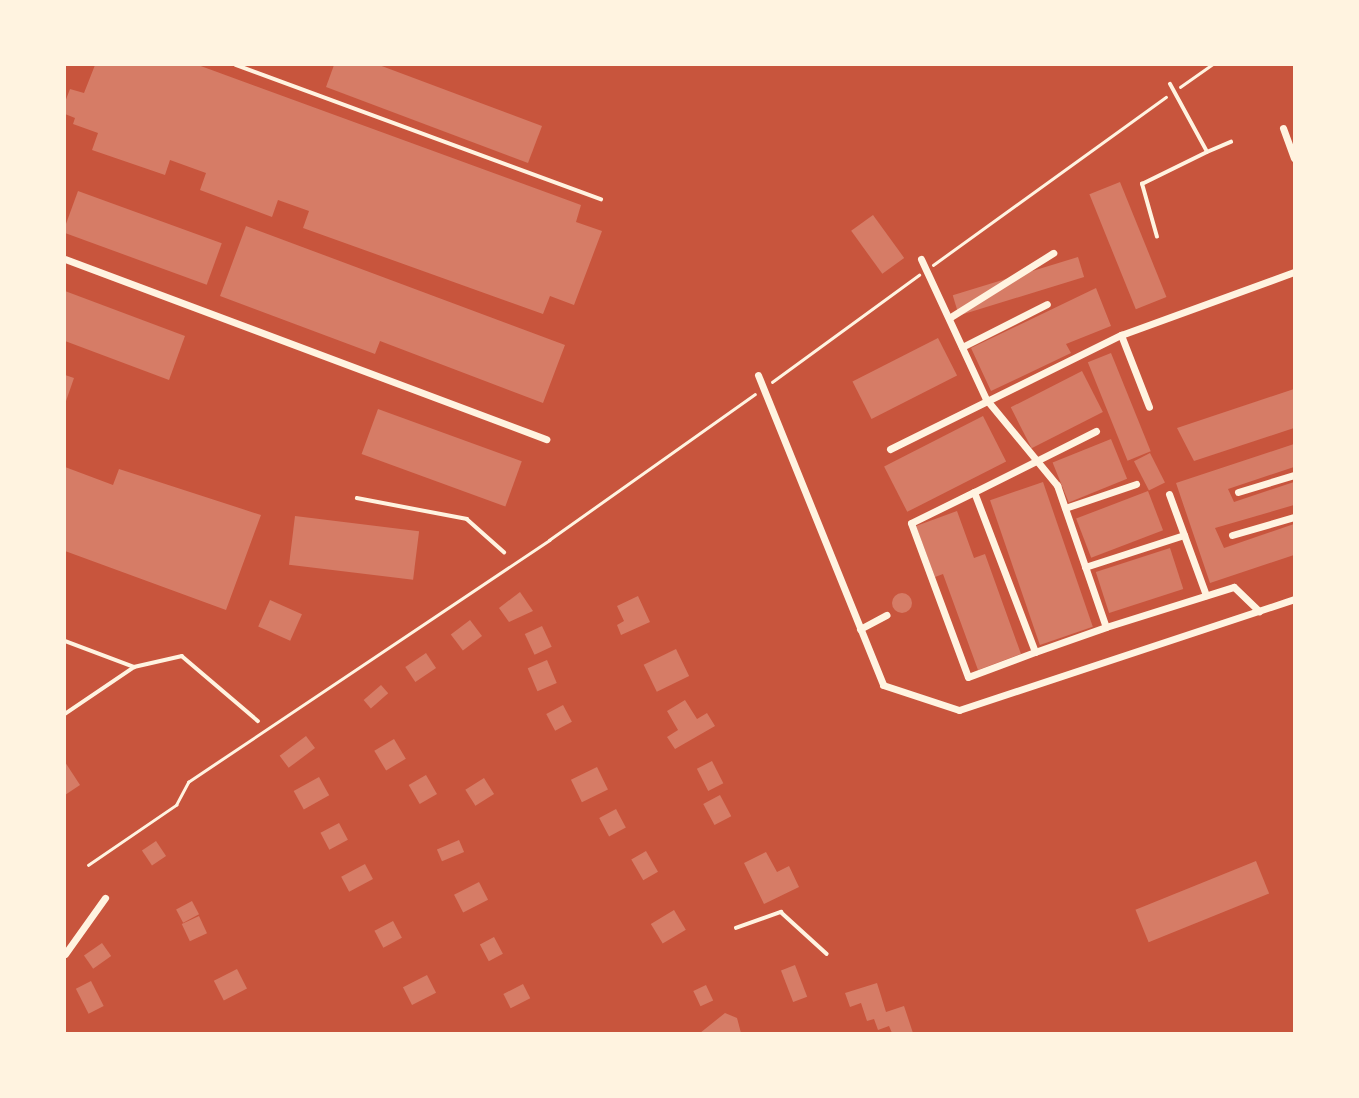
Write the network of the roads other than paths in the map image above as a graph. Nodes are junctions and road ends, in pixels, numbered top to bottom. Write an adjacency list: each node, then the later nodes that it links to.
1 (236, 65): 7 (lane)
2 (1170, 84): 5 (lane)
3 (1283, 128): 6 (street)
4 (1231, 142): 5 (lane)
5 (1207, 152): 8 (lane)
6 (1294, 158)
7 (601, 199)
8 (1157, 237)
9 (1053, 253): 14 (street)
10 (65, 259): 21 (street)
11 (921, 259): 14 (street)
12 (1294, 272): 15 (street)
13 (1047, 304): 16 (street)
14 (948, 318): 16 (street)
15 (1121, 335): 18 (street); 19 (street)
16 (962, 347): 18 (street)
17 (758, 375): 41 (street)
18 (986, 399): 22 (street); 23 (street)
19 (1149, 407)
20 (1096, 430): 23 (street)
21 (546, 439)
22 (890, 449)
23 (1034, 461): 26 (street); 30 (street)
24 (1294, 475): 27 (street)
25 (1136, 484): 30 (street)
26 (974, 492): 43 (street); 43 (street)
27 (1238, 492)
28 (1169, 494): 33 (street)
29 (357, 498): 34 (lane)
30 (1065, 508): 35 (street)
31 (1294, 517): 32 (street)
32 (1232, 535)
33 (1184, 536): 35 (street); 36 (street)
34 (503, 552)
35 (1085, 567): 40 (street)
36 (1206, 595): 38 (street); 40 (street)
37 (1294, 600): 38 (street)
38 (1259, 611): 41 (street)
39 (886, 615): 41 (street)
40 (1106, 627): 43 (street)
41 (860, 629)
42 (65, 641): 44 (lane)
43 (1035, 652)
44 (134, 667): 45 (lane); 46 (lane)
45 (65, 714)
46 (258, 721)
47 (105, 898): 49 (street)
48 (737, 928): 50 (lane)
49 (65, 954)
50 (827, 954)

